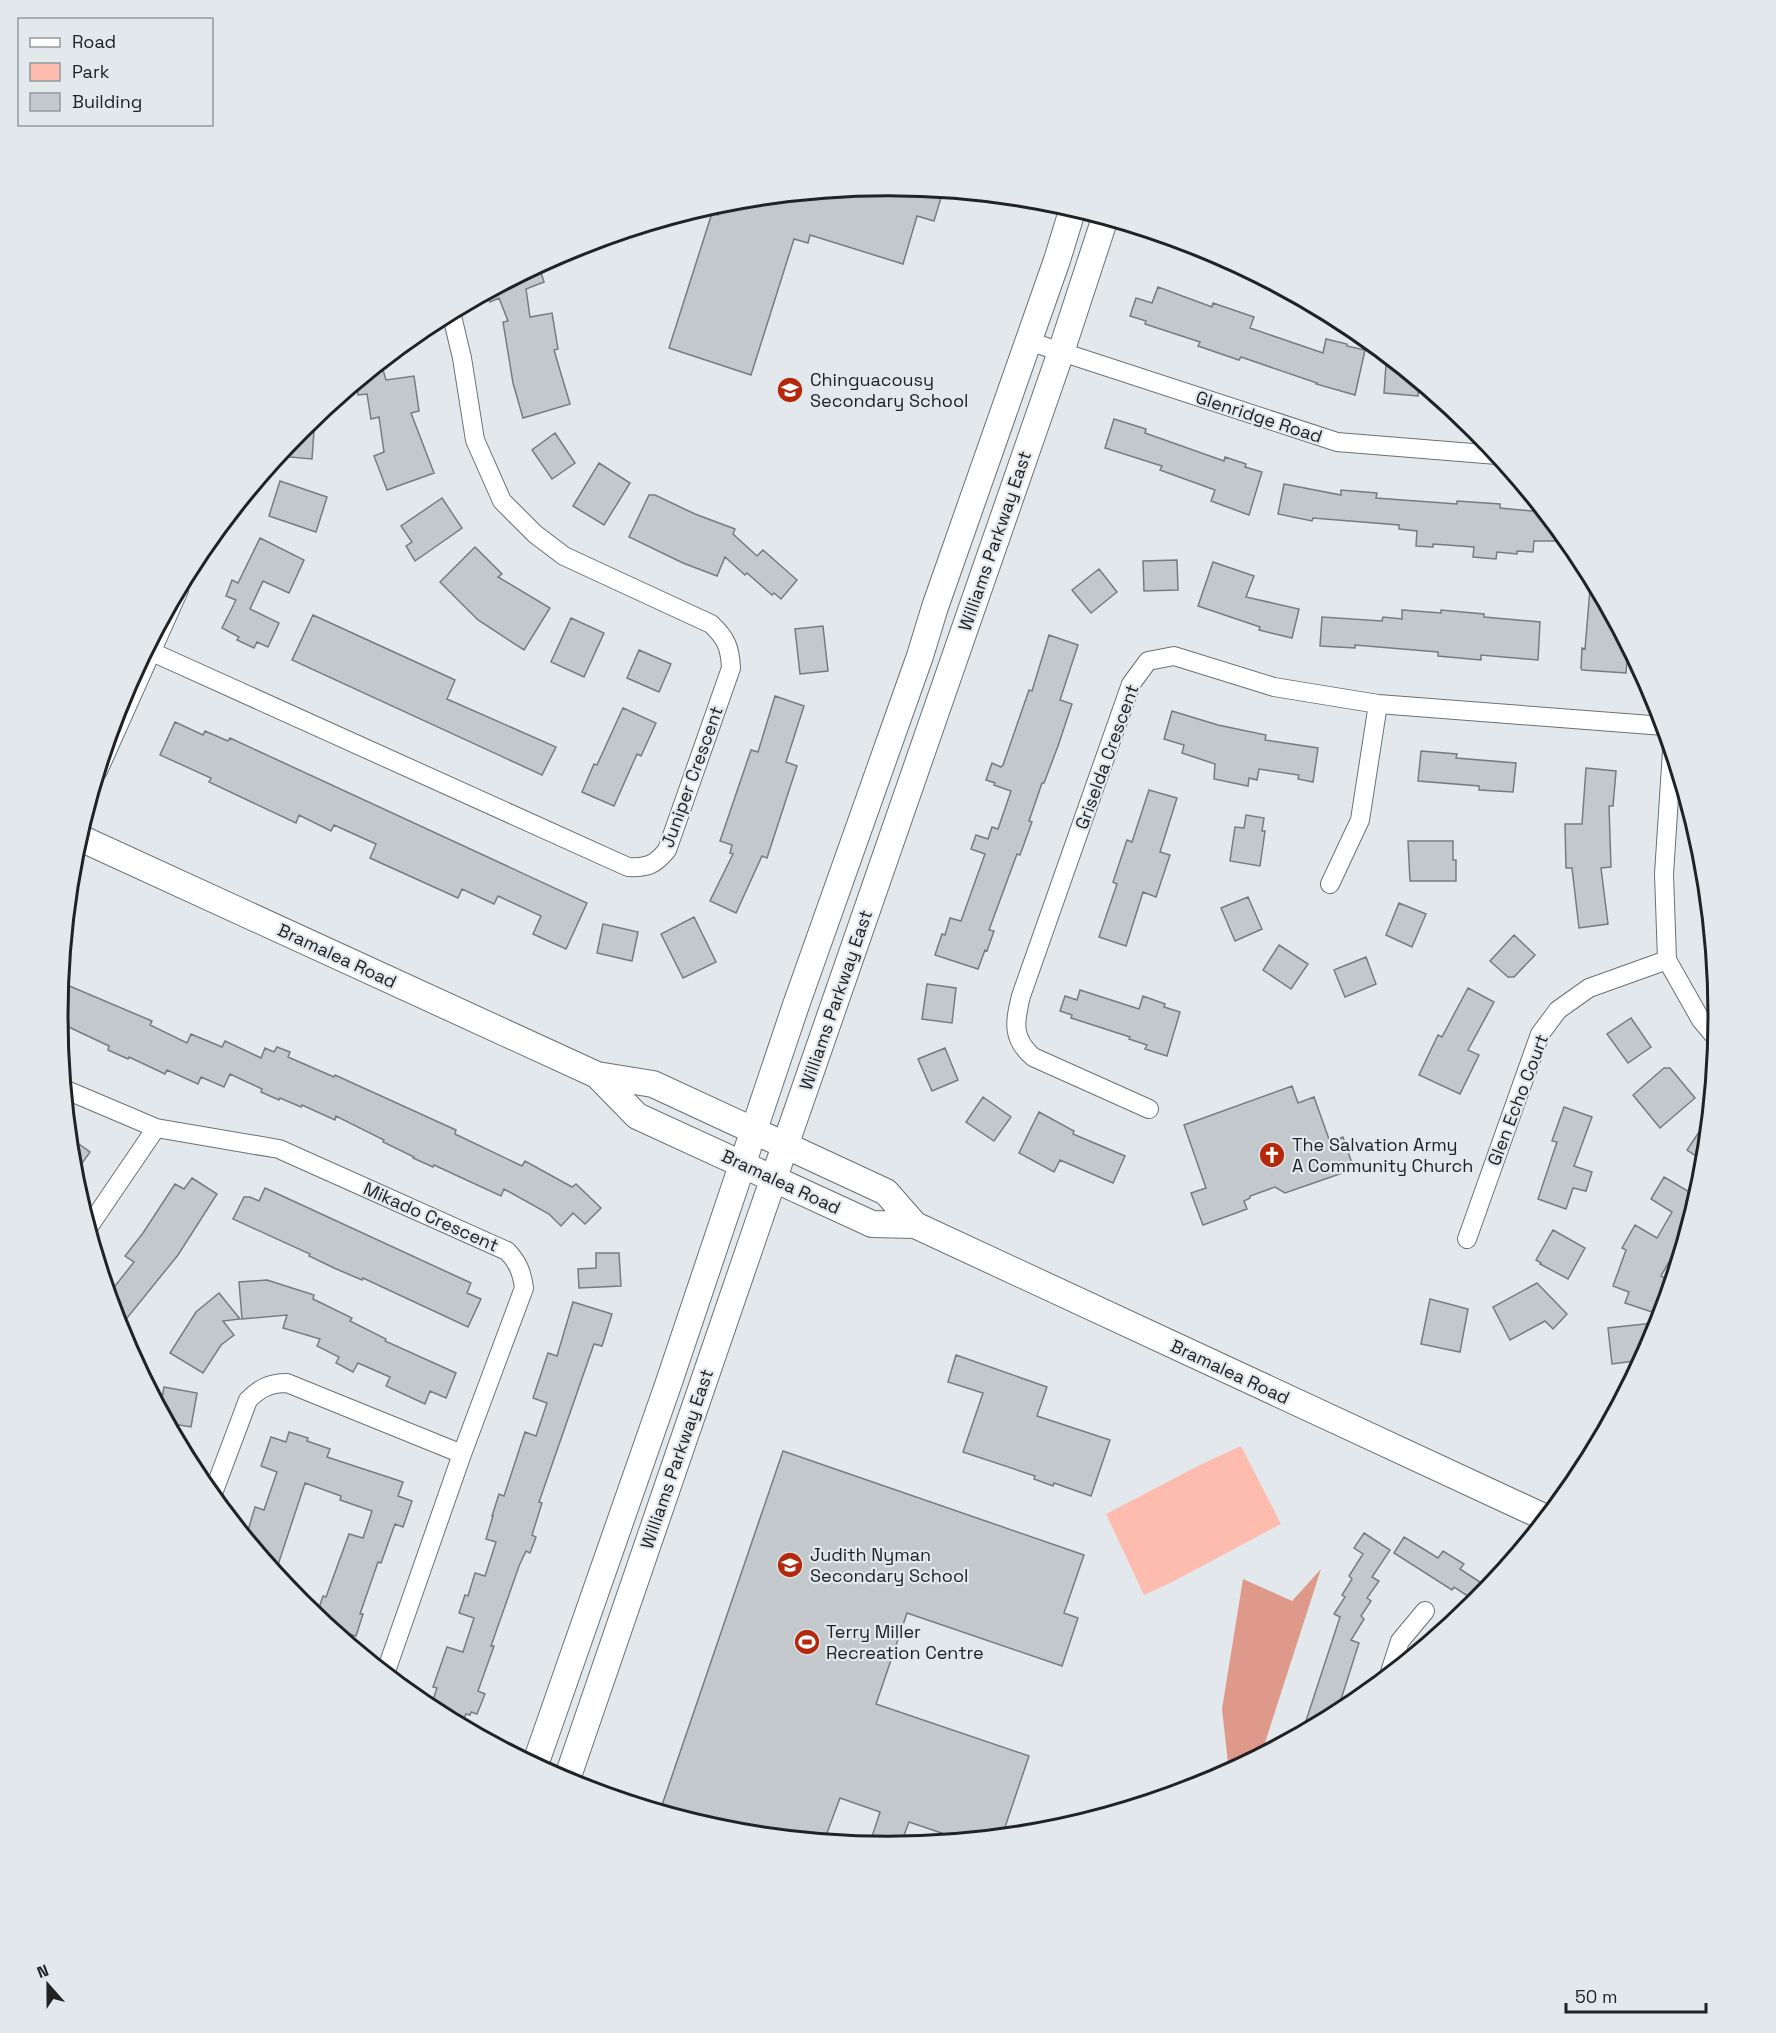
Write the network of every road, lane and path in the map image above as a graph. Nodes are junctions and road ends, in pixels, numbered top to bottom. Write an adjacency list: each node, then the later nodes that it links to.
1 (1070, 217): 4 (main road, Williams Parkway East)
2 (1102, 225): 5 (main road, Williams Parkway East)
3 (453, 321): 7 (street, Juniper Crescent)
4 (1028, 341): 5 (street, Glenridge Road); 19 (main road, Williams Parkway East)
5 (1061, 352): 6 (street, Glenridge Road); 20 (main road, Williams Parkway East)
6 (1485, 454)
7 (152, 652)
8 (1378, 704): 9 (street, Griselda Crescent); 12 (street); 17 (street, Griselda Crescent)
9 (1654, 725)
10 (1671, 771): 13 (street)
11 (86, 841): 15 (main road, Bramalea Road)
12 (1330, 884)
13 (1667, 960): 14 (street); 25 (street, Glen Echo Court)
14 (1708, 1028)
15 (597, 1075): 19 (main road, Bramalea Road); 21 (main road, Bramalea Road)
16 (71, 1092): 18 (street, Mikado Crescent)
17 (1149, 1109)
18 (156, 1128): 23 (street); 26 (street, Mikado Crescent)
19 (753, 1130): 20 (main road, Bramalea Road); 21 (main road, Williams Parkway East)
20 (785, 1145): 22 (main road, Williams Parkway East); 24 (main road, Bramalea Road)
21 (741, 1164): 22 (main road, Bramalea Road); 32 (main road, Williams Parkway East)
22 (774, 1178): 24 (main road, Bramalea Road); 33 (main road, Williams Parkway East)
23 (93, 1220)
24 (915, 1225): 28 (main road, Bramalea Road)
25 (1467, 1239)
26 (462, 1454): 27 (street); 31 (street, Mikado Crescent)
27 (216, 1486)
28 (1540, 1515)
29 (1425, 1611): 30 (street)
30 (1393, 1662)
31 (388, 1666)
32 (537, 1758)
33 (569, 1773)

